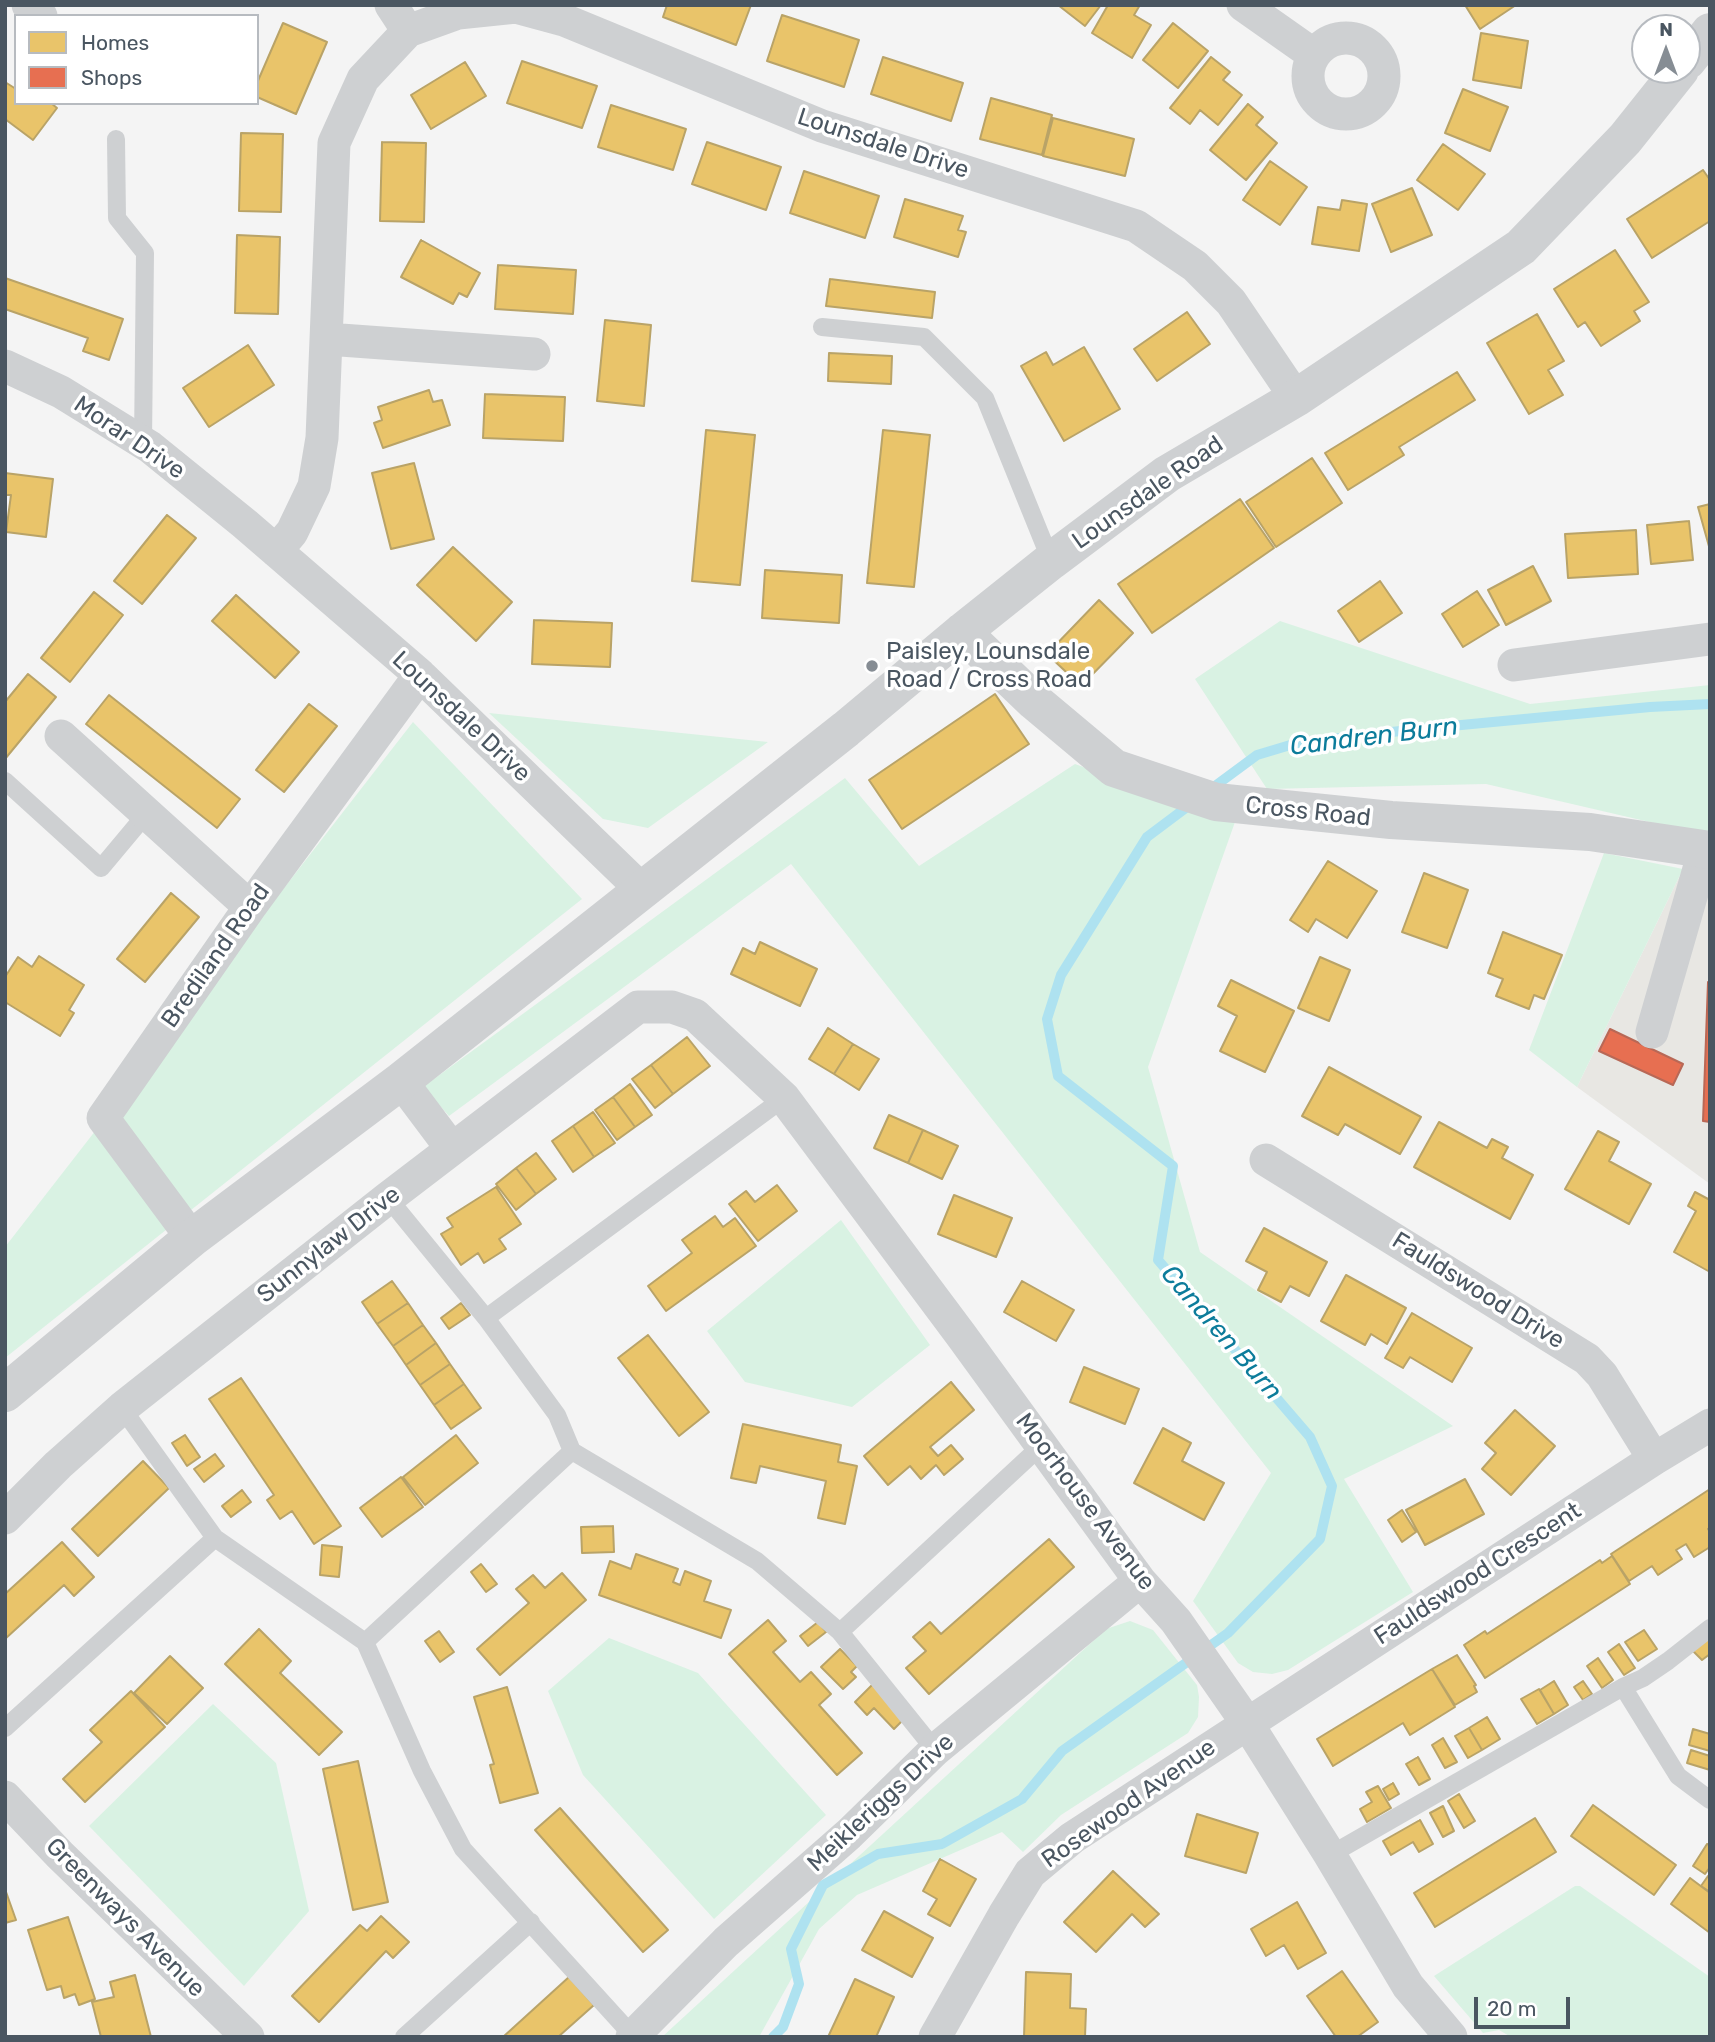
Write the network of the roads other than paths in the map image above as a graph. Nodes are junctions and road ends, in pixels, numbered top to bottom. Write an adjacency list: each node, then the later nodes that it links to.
1 (1243, 5): 3 (street)
2 (399, 18): 7 (street, Lounsdale Drive); 10 (street, Lounsdale Drive)
3 (1314, 55)
4 (1669, 84): 10 (street, Lounsdale Road)
5 (116, 139): 11 (lane)
6 (822, 327): 14 (lane)
7 (327, 340): 8 (street); 13 (street, Lounsdale Drive)
8 (534, 354)
9 (5, 366): 11 (street, Morar Drive)
10 (1296, 398): 14 (street, Lounsdale Road)
11 (143, 443): 12 (street, Morar Drive)
12 (245, 524): 13 (street, Lounsdale Drive)
13 (276, 551): 18 (street, Lounsdale Drive)
14 (1051, 561): 15 (street, Lounsdale Road)
15 (962, 632): 22 (street, Cross Road); 23 (street, Lounsdale Road)
16 (1710, 639): 17 (street)
17 (1514, 665)
18 (420, 675): 23 (street, Lounsdale Drive); 24 (street, Brediland Road)
19 (61, 736): 21 (street)
20 (5, 781): 21 (lane)
21 (147, 813): 24 (street)
22 (1707, 849): 26 (street)
23 (642, 889): 27 (street)
24 (250, 907): 32 (street, Brediland Road)
25 (672, 1007): 28 (street, Moorhouse Avenue); 29 (street, Sunnylaw Drive)
26 (1652, 1032)
27 (401, 1081): 29 (street); 32 (street)
28 (784, 1098): 33 (lane); 37 (street, Moorhouse Avenue)
29 (452, 1149): 31 (street, Sunnylaw Drive)
30 (1266, 1160): 39 (street, Fauldswood Drive)
31 (388, 1198): 33 (lane); 35 (street, Sunnylaw Drive)
32 (192, 1238): 34 (street)
33 (486, 1318): 38 (lane)
34 (5, 1393)
35 (122, 1408): 40 (street, Sunnylaw Drive); 41 (lane)
36 (1710, 1425): 39 (street, Fauldswood Crescent)
37 (1042, 1445): 42 (street, Moorhouse Avenue); 44 (lane)
38 (572, 1451): 44 (lane); 45 (lane)
39 (1654, 1459): 47 (street, Fauldswood Crescent)
40 (5, 1518)
41 (215, 1538): 45 (lane); 48 (lane)
42 (1140, 1581): 47 (street, Moorhouse Avenue); 49 (street, Meikleriggs Drive)
43 (1710, 1628): 46 (lane)
44 (840, 1632): 49 (lane)
45 (365, 1642): 53 (lane)
46 (1623, 1687): 51 (lane); 52 (lane)
47 (1247, 1723): 52 (street, Moorhouse Avenue); 57 (street, Rosewood Avenue)
48 (5, 1728)
49 (934, 1750): 54 (street, Meikleriggs Drive)
50 (5, 1797): 55 (street, Greenways Avenue)
51 (1710, 1800)
52 (1329, 1855): 58 (street, Moorhouse Avenue)
53 (531, 1922): 54 (lane); 56 (lane)
54 (632, 2036)
55 (248, 2037)
56 (404, 2037)
57 (935, 2037)
58 (1451, 2037)

